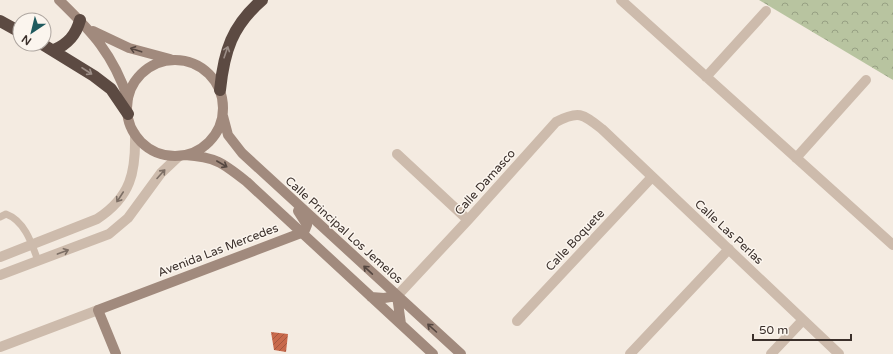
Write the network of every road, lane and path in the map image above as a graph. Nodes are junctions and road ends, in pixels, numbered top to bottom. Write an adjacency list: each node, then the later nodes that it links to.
1 (59, 0): 6 (main road)
2 (262, 0): 12 (highway, one-way to 2)
3 (621, 0): 10 (street)
4 (766, 11): 10 (street)
5 (0, 21): 7 (highway)
6 (84, 24): 8 (highway); 9 (main road, one-way to 6); 13 (main road)
7 (12, 28)
8 (54, 50): 14 (highway, one-way to 14)
9 (174, 60): 12 (main road); 13 (main road)
10 (706, 77): 20 (street)
11 (866, 80): 20 (street)
12 (220, 90): 15 (main road)
13 (128, 99): 14 (main road)
14 (128, 114): 17 (main road)
15 (223, 116): 19 (main road); 22 (main road, Calle Principal Los Jemelos)
16 (602, 129): 21 (street, Calle Las Perlas); 24 (street, Calle Damasco)
17 (135, 134): 19 (main road); 27 (street, one-way to 27)
18 (397, 154): 24 (street)
19 (182, 155): 25 (main road, one-way to 25); 32 (street, one-way to 19)
20 (796, 158): 26 (street)
21 (652, 177): 29 (street, Calle Las Perlas); 38 (street, Calle Boquete)
22 (284, 193): 25 (main road); 28 (main road, Calle Principal Los Jemelos)
23 (0, 217): 27 (lane)
24 (468, 220): 34 (street, Calle Damasco)
25 (301, 233): 31 (main road); 36 (main road, Avenida Las Mercedes)
26 (891, 239)
27 (32, 245): 30 (street); 32 (lane)
28 (344, 247): 31 (main road); 34 (main road, Calle Principal Los Jemelos, one-way to 28)
29 (729, 249): 37 (street, Calle Las Perlas); 44 (street)
30 (0, 257)
31 (330, 259): 35 (main road)
32 (38, 261): 33 (street)
33 (0, 275)
34 (397, 296): 35 (main road); 39 (main road); 43 (main road, Calle Principal Los Jemelos, one-way to 34)
35 (371, 297): 39 (main road)
36 (98, 310): 40 (street); 41 (main road)
37 (803, 320): 45 (street); 46 (street, Calle Las Perlas)
38 (517, 321)
39 (401, 324): 42 (main road)
40 (0, 347)
41 (116, 354)
42 (432, 354)
43 (461, 354)
44 (630, 354)
45 (771, 354)
46 (839, 354)

